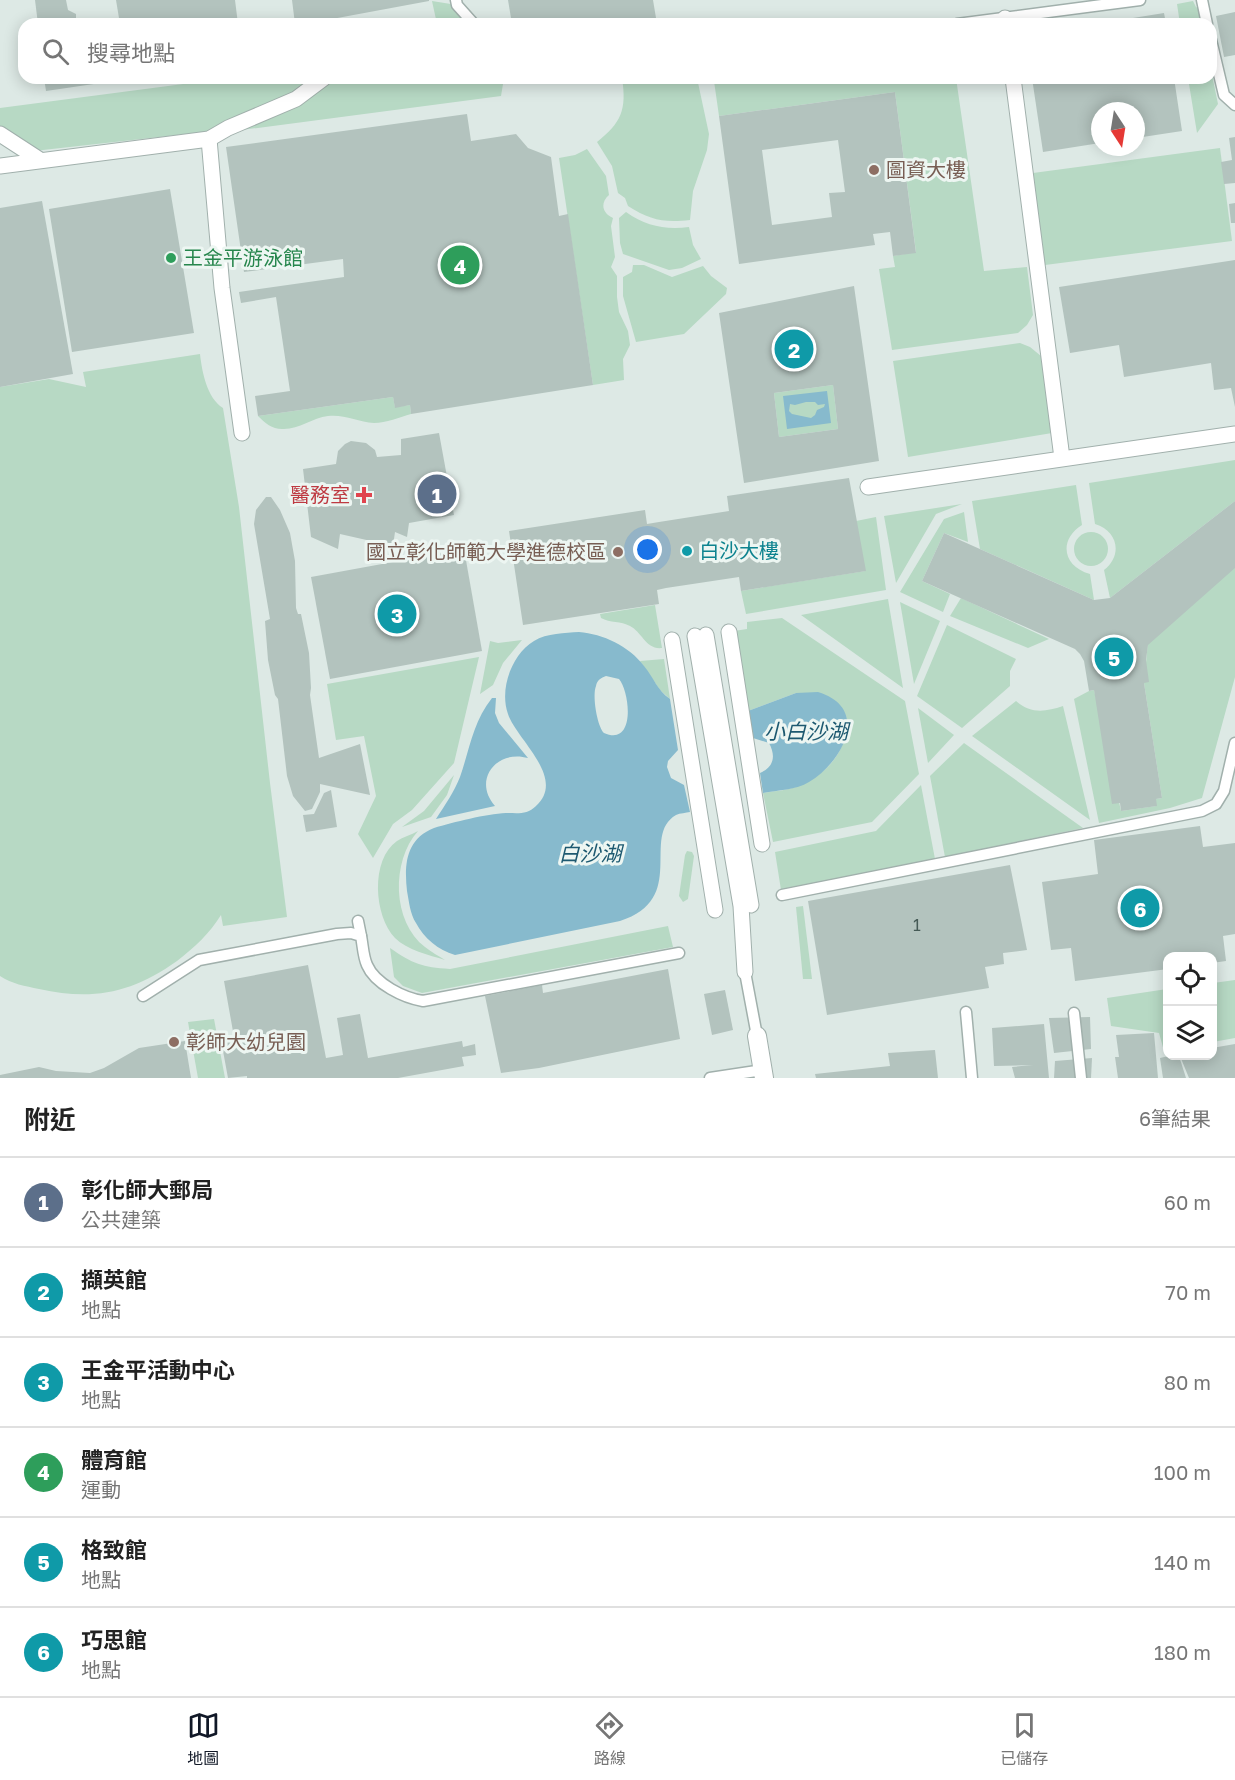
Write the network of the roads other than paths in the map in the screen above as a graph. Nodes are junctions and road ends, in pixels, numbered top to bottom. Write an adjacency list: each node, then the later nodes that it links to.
1 (456, 0): 4 (lane)
2 (1140, 0): 5 (lane)
3 (1202, 0): 6 (lane)
4 (468, 18)
5 (1024, 18)
6 (1206, 18)
7 (1217, 65): 10 (lane)
8 (316, 84): 12 (street)
9 (1014, 84): 17 (street)
10 (1235, 105)
11 (0, 134): 13 (street)
12 (209, 139): 13 (street); 15 (street)
13 (40, 160): 14 (street)
14 (0, 166)
15 (242, 433)
16 (1235, 434): 17 (street)
17 (1062, 459): 18 (street)
18 (868, 487)
19 (729, 632): 22 (street)
20 (672, 640): 25 (street)
21 (1235, 742): 23 (lane)
22 (762, 844)
23 (782, 895)
24 (752, 905): 29 (street)
25 (715, 910)
26 (358, 921): 27 (lane)
27 (361, 936): 28 (lane); 30 (lane)
28 (679, 953)
29 (745, 972): 33 (lane)
30 (143, 996)
31 (966, 1012): 36 (lane)
32 (1074, 1013): 37 (lane)
33 (758, 1036): 34 (street)
34 (763, 1074): 35 (lane)
35 (710, 1078)
36 (972, 1078)
37 (1081, 1078)

